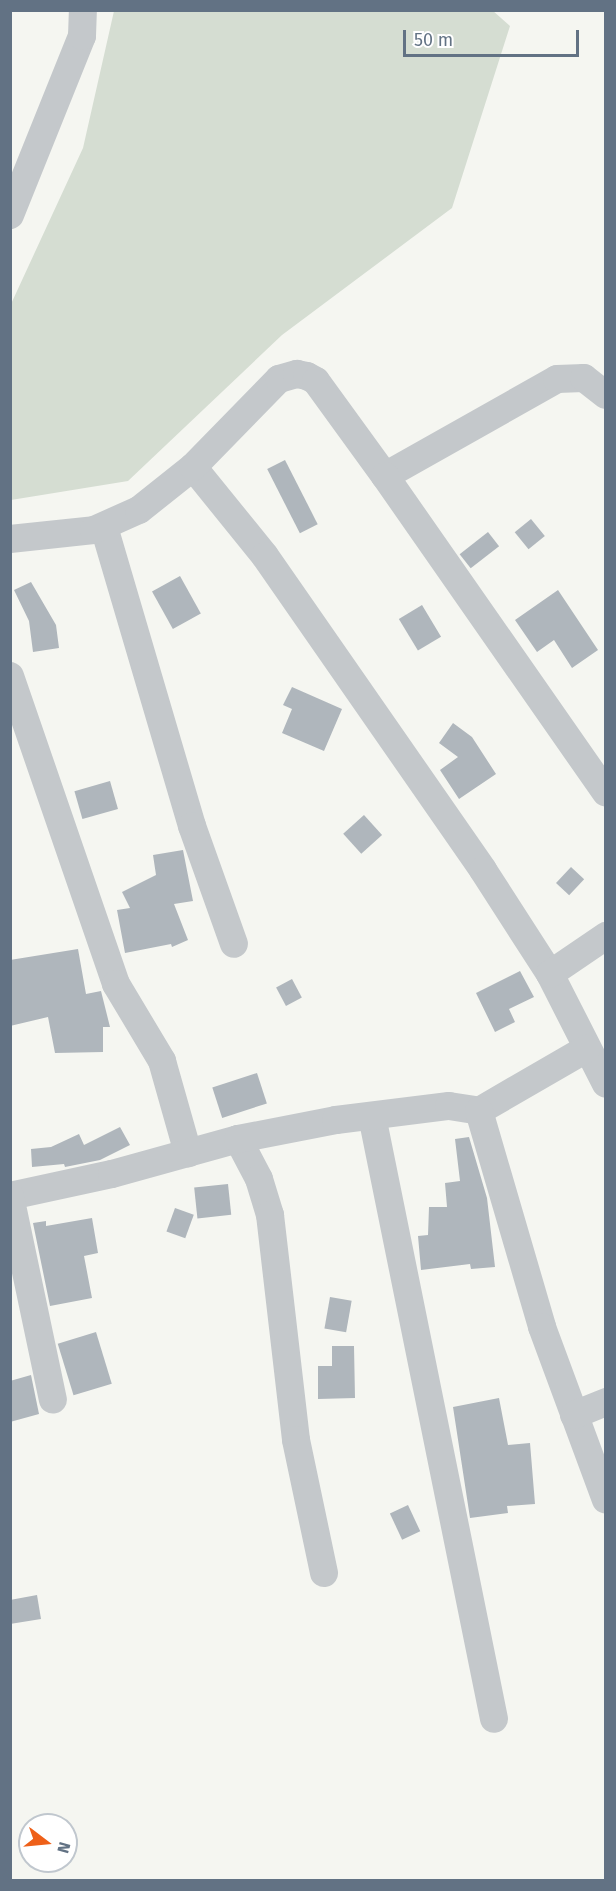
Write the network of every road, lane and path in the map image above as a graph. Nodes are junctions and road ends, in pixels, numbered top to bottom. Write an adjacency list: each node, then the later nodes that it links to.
1 (83, 10): 2 (street)
2 (10, 215)
3 (606, 395): 5 (street)
4 (194, 467): 5 (street); 6 (street); 12 (street)
5 (385, 476): 9 (street)
6 (104, 527): 7 (street); 11 (street)
7 (10, 539)
8 (10, 676): 18 (street)
9 (606, 794)
10 (606, 936): 12 (street)
11 (234, 944)
12 (550, 974): 13 (street)
13 (586, 1049): 14 (street); 15 (street)
14 (606, 1084)
15 (479, 1111): 16 (street); 22 (street)
16 (372, 1116): 17 (street); 25 (street)
17 (238, 1139): 18 (street); 24 (street)
18 (188, 1153): 19 (street)
19 (11, 1196): 20 (street)
20 (53, 1400)
21 (606, 1402): 22 (street)
22 (574, 1416): 23 (street)
23 (606, 1500)
24 (324, 1573)
25 (494, 1719)

